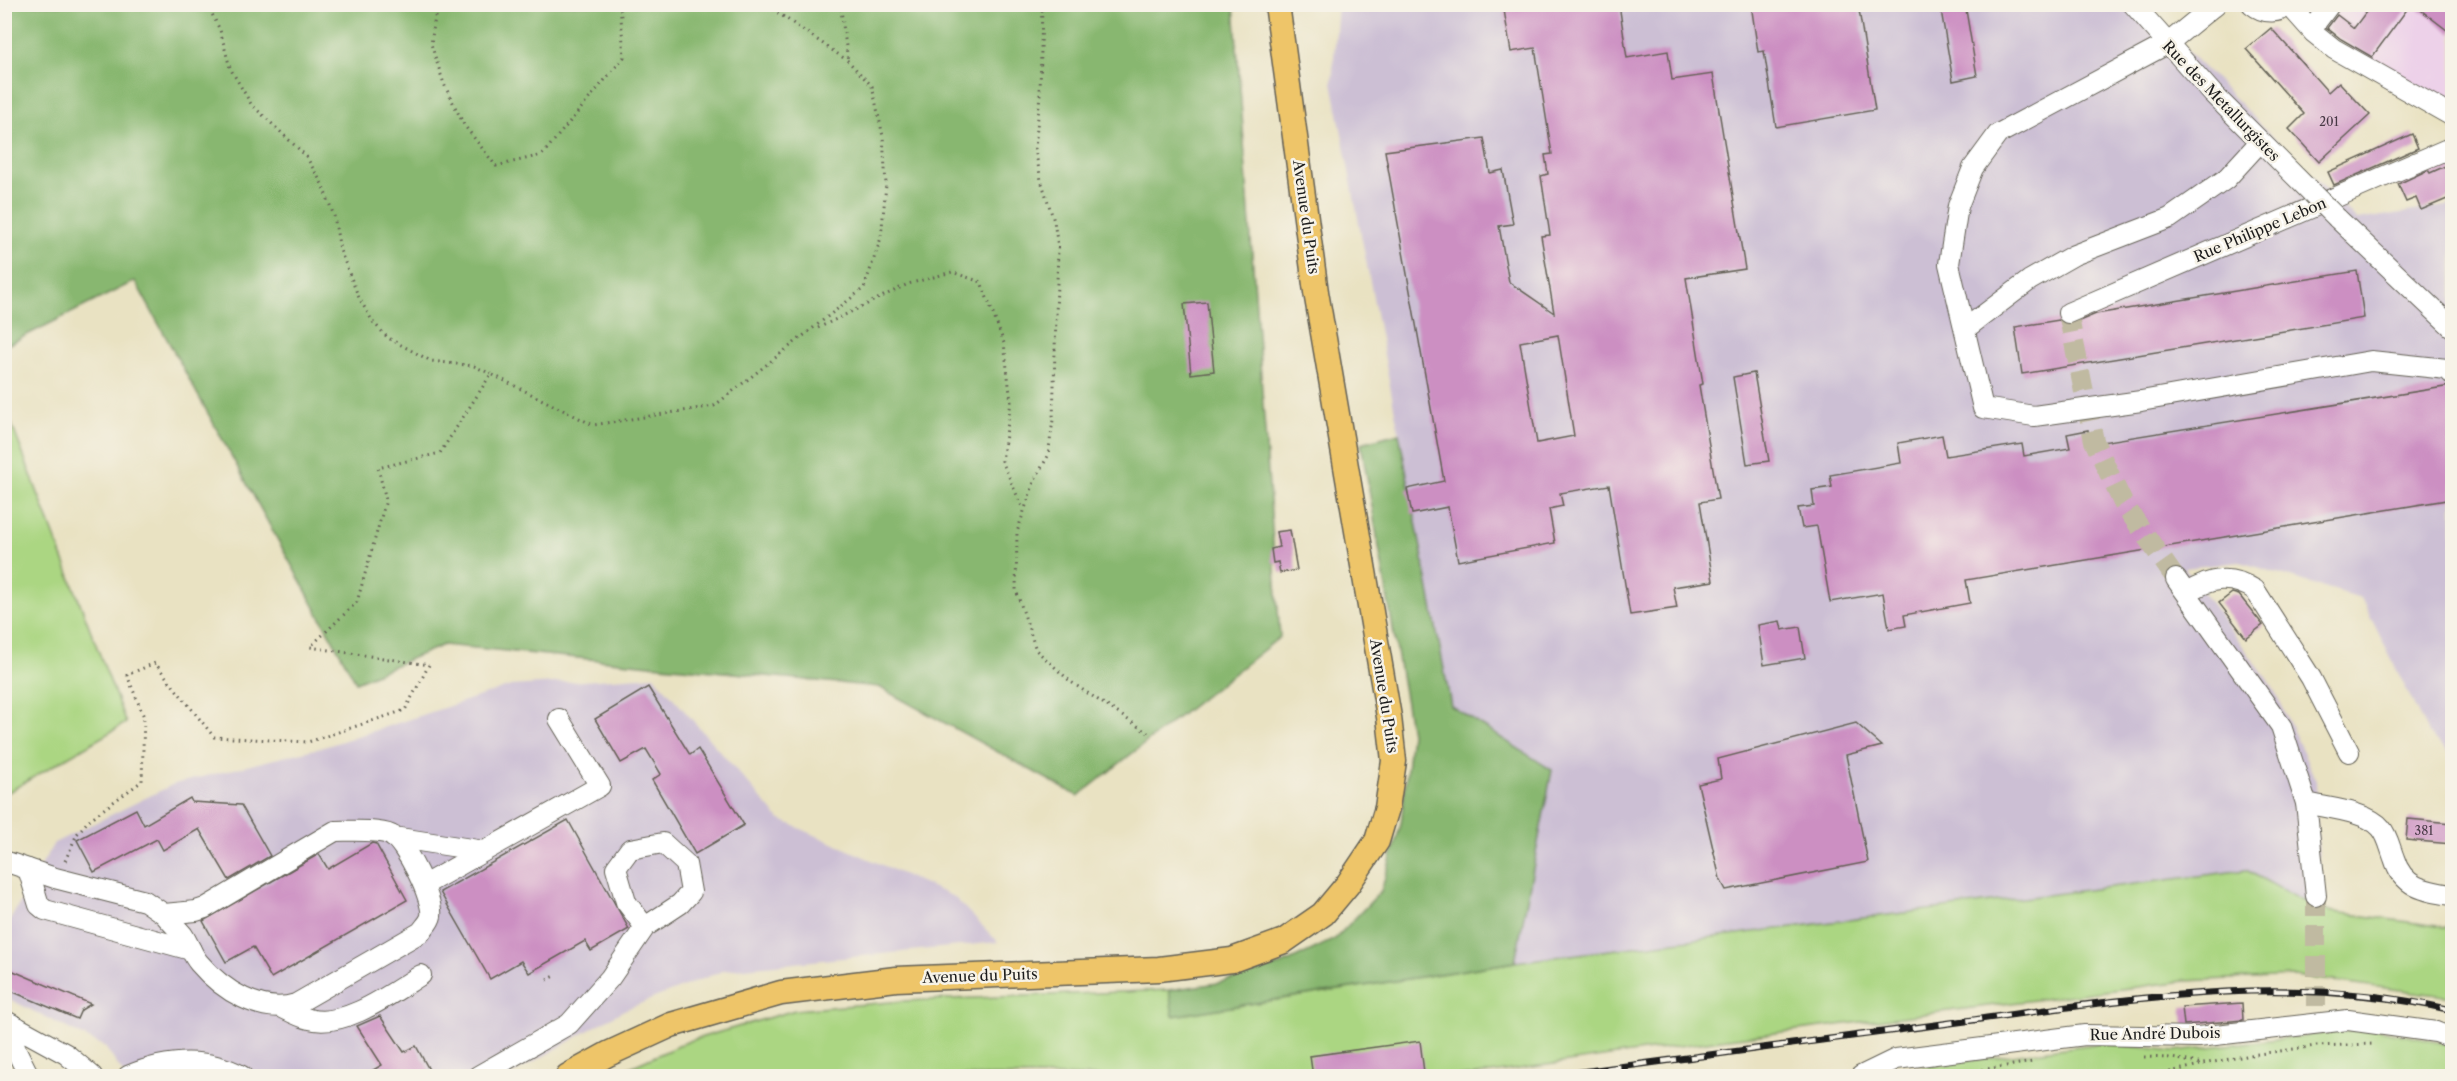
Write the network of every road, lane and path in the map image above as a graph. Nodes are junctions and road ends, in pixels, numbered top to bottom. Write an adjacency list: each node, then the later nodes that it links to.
1 (207, 4): 23 (path)
2 (437, 4): 3 (path)
3 (620, 4)
4 (765, 4): 15 (path)
5 (837, 4): 15 (path)
6 (1042, 4): 25 (path)
7 (1277, 4): 53 (main road, Avenue du Puits)
8 (2133, 4): 14 (street, Rue des Metallurgistes)
9 (2216, 4): 14 (street)
10 (2252, 4): 12 (street)
11 (2330, 4): 13 (street)
12 (2291, 5): 13 (street)
13 (2311, 29): 16 (street)
14 (2167, 44): 17 (street, Rue des Metallurgistes); 21 (street)
15 (849, 61): 22 (path)
16 (2452, 116)
17 (2259, 143): 20 (street, Rue des Metallurgistes, bridge); 21 (street)
18 (2452, 147): 19 (street, Rue Philippe Lebon)
19 (2068, 313)
20 (2452, 327)
21 (1965, 329): 24 (street)
22 (811, 332): 23 (path); 25 (path)
23 (490, 374): 34 (path)
24 (2452, 374)
25 (1024, 511): 27 (path)
26 (559, 719): 31 (street)
27 (1148, 733)
28 (2349, 752): 29 (street)
29 (2306, 803): 36 (street); 37 (street)
30 (393, 837): 31 (street); 35 (street); 38 (street)
31 (484, 851): 35 (street)
32 (4, 861): 33 (street)
33 (28, 869): 34 (street); 40 (street)
34 (55, 878): 38 (street)
35 (424, 885): 44 (street)
36 (2452, 895)
37 (2316, 896)
38 (164, 914): 40 (street)
39 (645, 927): 52 (street)
40 (191, 950): 44 (street)
41 (421, 975): 44 (street)
42 (558, 975): 43 (path)
43 (547, 980)
44 (283, 1008)
45 (11, 1024): 48 (street); 49 (street)
46 (2452, 1038): 54 (street, Rue André Dubois)
47 (2203, 1064): 55 (path)
48 (29, 1077)
49 (92, 1077)
50 (128, 1077): 51 (street)
51 (242, 1077)
52 (478, 1077)
53 (568, 1077)
54 (1862, 1077)
55 (2152, 1077)

